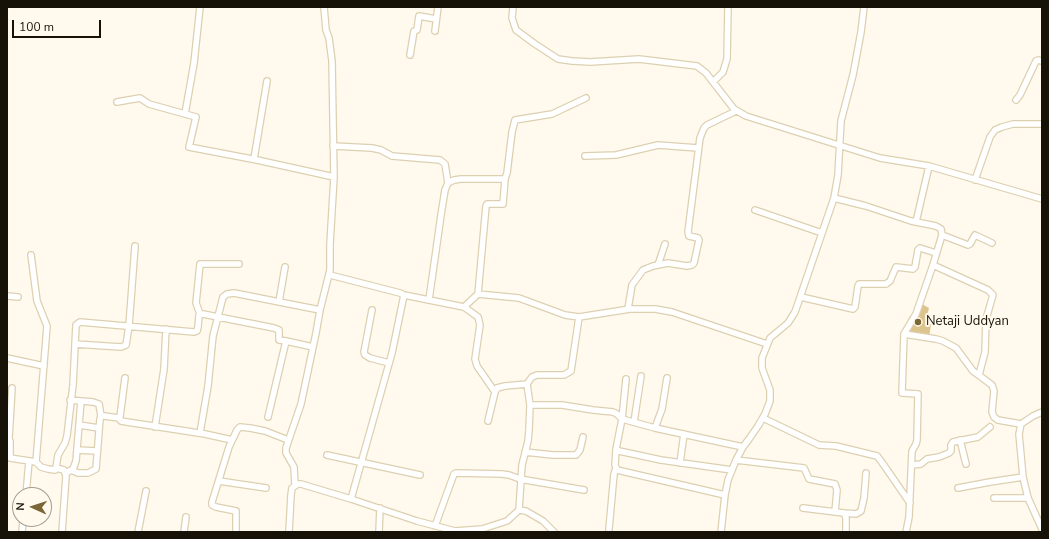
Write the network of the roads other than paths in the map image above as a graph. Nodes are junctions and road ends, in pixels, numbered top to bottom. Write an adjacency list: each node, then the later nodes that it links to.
1 (200, 7): 17 (street)
2 (324, 7): 19 (street)
3 (438, 7): 7 (street)
4 (513, 7): 12 (street)
5 (728, 7): 12 (street)
6 (864, 7): 20 (street)
7 (436, 19): 8 (street); 9 (street)
8 (435, 31)
9 (410, 55)
10 (1042, 61): 14 (street)
11 (267, 81): 23 (street)
12 (713, 82): 16 (street)
13 (586, 98): 26 (street)
14 (1016, 100)
15 (117, 102): 17 (street)
16 (736, 111): 20 (street); 21 (street)
17 (185, 114): 23 (street)
18 (1042, 124): 27 (street)
19 (333, 146): 25 (street); 28 (street)
20 (840, 146): 24 (street); 29 (street)
21 (698, 148): 22 (street); 41 (street)
22 (585, 156)
23 (254, 159): 25 (street)
24 (929, 166): 27 (street); 32 (street)
25 (334, 176): 44 (street)
26 (505, 179): 28 (street); 45 (street)
27 (975, 180): 30 (street)
28 (448, 183): 50 (street)
29 (834, 198): 32 (street); 33 (street)
30 (1042, 199)
31 (755, 210): 33 (street)
32 (916, 222): 34 (street)
33 (822, 233): 49 (street)
34 (942, 235): 35 (street); 38 (street)
35 (992, 243)
36 (665, 244): 41 (street)
37 (135, 246): 59 (street)
38 (936, 253): 42 (street); 49 (street)
39 (31, 255): 68 (street)
40 (239, 264): 56 (street)
41 (658, 265): 53 (street)
42 (933, 265): 61 (street); 69 (street)
43 (285, 267): 51 (street)
44 (330, 276): 46 (street); 54 (street)
45 (478, 294): 52 (street); 58 (street)
46 (404, 295): 50 (street); 67 (street)
47 (7, 296): 48 (street)
48 (18, 297)
49 (801, 297): 64 (street)
50 (429, 300): 52 (street)
51 (279, 302): 54 (street); 57 (street)
52 (464, 307): 76 (street)
53 (628, 309): 58 (street); 64 (street)
54 (320, 310): 65 (street)
55 (372, 310): 67 (street)
56 (200, 314): 57 (street); 60 (street)
57 (218, 316): 62 (street); 94 (street)
58 (578, 317): 74 (street)
59 (129, 326): 60 (street); 63 (street); 63 (street)
60 (166, 329): 90 (street)
61 (904, 334): 69 (street); 113 (street)
62 (286, 341): 65 (street); 82 (street)
63 (75, 344): 77 (street)
64 (767, 344): 84 (street)
65 (313, 347): 99 (street)
66 (7, 358): 68 (street)
67 (389, 363): 110 (street)
68 (44, 366): 109 (street)
69 (979, 375): 88 (street)
70 (641, 376): 87 (street)
71 (125, 378): 83 (street)
72 (667, 378): 93 (street)
73 (626, 379): 85 (street)
74 (527, 384): 76 (street); 79 (street)
75 (12, 388): 97 (street)
76 (495, 392): 86 (street)
77 (70, 400): 78 (street); 114 (street)
78 (81, 401): 81 (street); 89 (street)
79 (530, 405): 85 (street); 105 (street)
80 (1042, 412): 88 (street)
81 (101, 416): 83 (street); 92 (street)
82 (268, 417)
83 (119, 418): 90 (street)
84 (763, 418): 101 (street); 133 (street)
85 (622, 419): 87 (street); 102 (street)
86 (488, 421)
87 (634, 422): 93 (street)
88 (1021, 424): 120 (street)
89 (79, 425): 92 (street); 103 (street)
90 (156, 427): 94 (street)
91 (990, 427): 100 (street)
92 (99, 428): 104 (street)
93 (655, 428): 95 (street)
94 (200, 433): 98 (street)
95 (684, 434): 101 (street); 111 (street)
96 (583, 437): 105 (street)
97 (8, 438): 108 (street)
98 (232, 440): 99 (street); 122 (street)
99 (288, 440): 123 (street)
100 (960, 440): 112 (street); 113 (street)
101 (743, 447): 107 (street)
102 (616, 449): 111 (street); 115 (street)
103 (77, 450): 104 (street); 117 (street)
104 (97, 451): 117 (street)
105 (525, 452): 121 (street)
106 (327, 455): 110 (street)
107 (736, 460): 116 (street); 137 (street)
108 (29, 461): 109 (street); 124 (street)
109 (36, 462): 114 (street)
110 (361, 462): 119 (street); 132 (street)
111 (680, 463): 116 (street)
112 (966, 464)
113 (912, 465): 133 (street)
114 (56, 468): 117 (street)
115 (616, 468): 129 (street); 141 (street)
116 (732, 470): 129 (street)
117 (68, 471): 143 (street)
118 (866, 473): 138 (street)
119 (420, 475)
120 (1024, 478): 126 (street); 131 (street)
121 (520, 479): 127 (street); 136 (street); 140 (street)
122 (219, 481): 125 (street); 146 (street)
123 (295, 486): 132 (street); 147 (street)
124 (27, 487)
125 (266, 488)
126 (958, 488)
127 (584, 490)
128 (146, 491): 144 (street)
129 (725, 495): 150 (street)
130 (994, 498): 131 (street)
131 (1028, 498): 142 (street)
132 (351, 499): 134 (street)
133 (910, 503): 152 (street)
134 (380, 508): 140 (street); 148 (street)
135 (803, 508): 137 (street)
136 (519, 510): 140 (street); 149 (street)
137 (835, 512): 138 (street)
138 (844, 514): 151 (street)
139 (186, 517): 145 (street)
140 (435, 526)
141 (609, 529)
142 (1042, 529)
143 (62, 532)
144 (138, 532)
145 (184, 532)
146 (236, 532)
147 (289, 532)
148 (379, 532)
149 (554, 532)
150 (721, 532)
151 (846, 532)
152 (906, 532)

